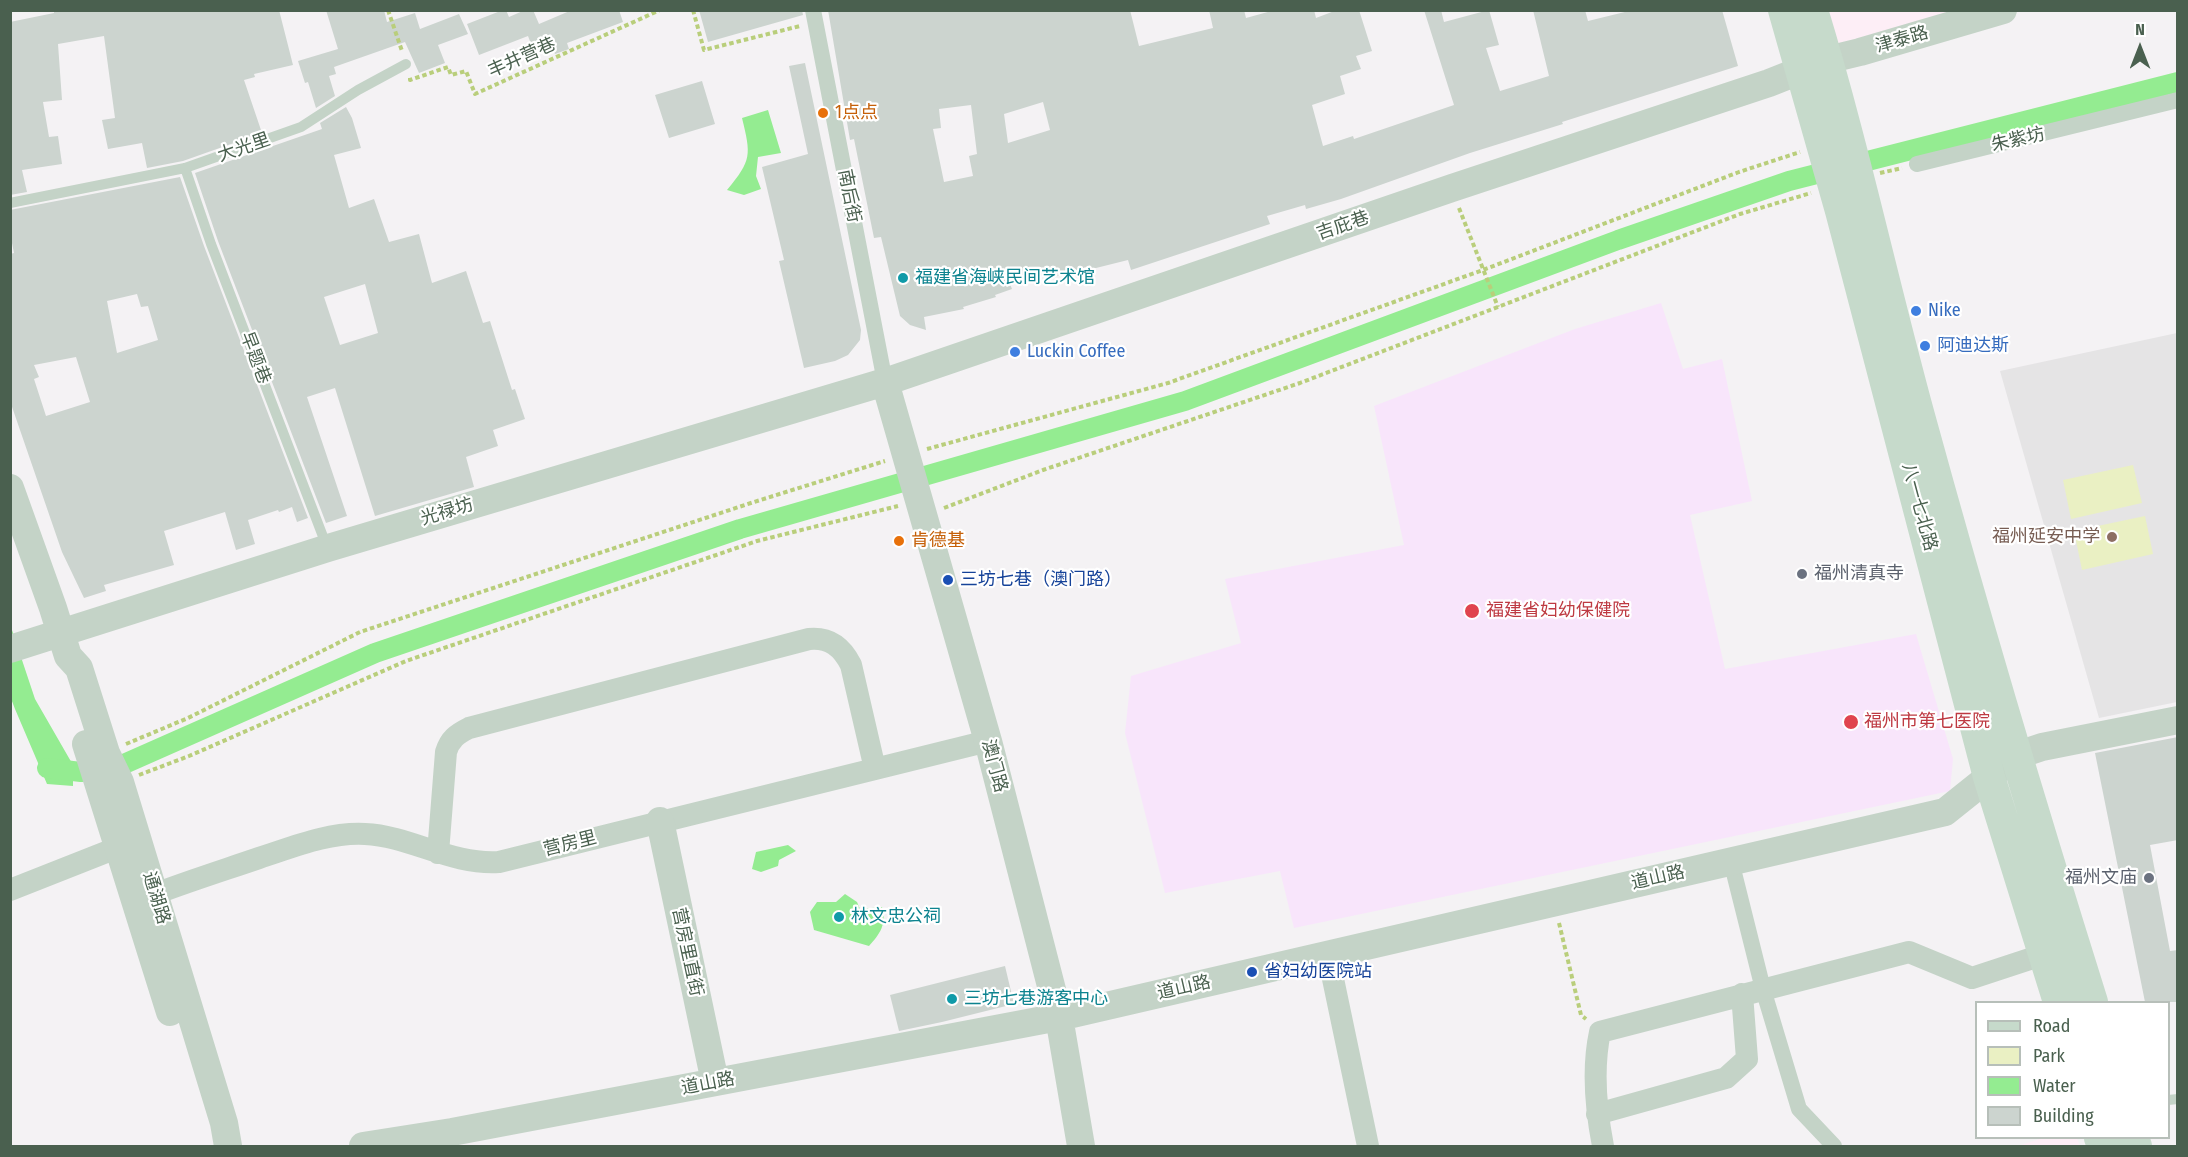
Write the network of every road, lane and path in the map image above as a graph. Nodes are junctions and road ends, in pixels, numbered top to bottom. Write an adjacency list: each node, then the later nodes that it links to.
1 (388, 10): 8 (path)
2 (660, 10): 10 (path, 丰井营巷)
3 (693, 10): 7 (path)
4 (1784, 10): 9 (main road, 八一七北路)
5 (1812, 10): 9 (main road, 八一七北路)
6 (2003, 10): 9 (street, 津泰路)
7 (814, 16): 20 (street, 南后街)
8 (406, 64): 14 (lane, 大光里)
9 (1814, 65): 12 (main road, 八一七北路); 15 (street, 吉庇巷)
10 (411, 80)
11 (2178, 100): 13 (street, 朱紫坊)
12 (1826, 123): 16 (main road, 八一七北路); 18 (path)
13 (1917, 164): 16 (path)
14 (185, 168): 17 (lane, 大光里); 24 (lane, 早题巷)
15 (1452, 188): 18 (path); 20 (street, 吉庇巷)
16 (1849, 194): 19 (path); 30 (main road); 32 (main road, 八一七北路)
17 (10, 203)
18 (1483, 270): 19 (path); 21 (path)
19 (1498, 307): 23 (path)
20 (885, 382): 21 (street); 24 (street, 光禄坊)
21 (906, 455): 23 (street, 澳门路); 29 (path)
22 (10, 488): 25 (street, 通湖路)
23 (923, 515): 28 (street, 澳门路); 33 (path)
24 (327, 548): 25 (street, 光禄坊)
25 (64, 644): 26 (street, 光禄坊); 29 (street, 通湖路)
26 (15, 648)
27 (2178, 720): 30 (street)
28 (988, 741): 31 (street, 营房里); 46 (street, 澳门路)
29 (98, 756): 33 (street, 通湖路)
30 (2015, 756): 32 (street, 道山路); 45 (main road)
31 (875, 770): 34 (street, 营房里); 36 (street)
32 (1989, 777): 37 (street, 道山路); 41 (main road, 八一七北路)
33 (110, 785): 35 (street, 通湖路); 39 (street, 通湖路)
34 (660, 821): 36 (street, 营房里); 48 (street, 营房里直街)
35 (119, 847): 38 (street); 51 (street, 通湖路)
36 (438, 853): 39 (street, 营房里)
37 (1731, 861): 40 (street, 道山路); 43 (street)
38 (10, 890)
39 (155, 894): 52 (street, 通湖路)
40 (1554, 902): 42 (street, 道山路); 47 (path)
41 (2045, 954): 43 (street); 44 (main road, 八一七北路)
42 (1328, 955): 46 (street, 道山路); 55 (street)
43 (1752, 992): 47 (street); 49 (street); 57 (street)
44 (2060, 1001)
45 (2092, 1001)
46 (1059, 1017): 48 (street, 道山路); 54 (street, 澳门路)
47 (1600, 1032): 49 (street)
48 (715, 1082): 50 (street, 道山路)
49 (1597, 1114): 56 (street)
50 (442, 1139): 53 (street, 道山路)
51 (218, 1146)
52 (228, 1146)
53 (363, 1146)
54 (1081, 1146)
55 (1368, 1146)
56 (1603, 1146)
57 (1834, 1146)

